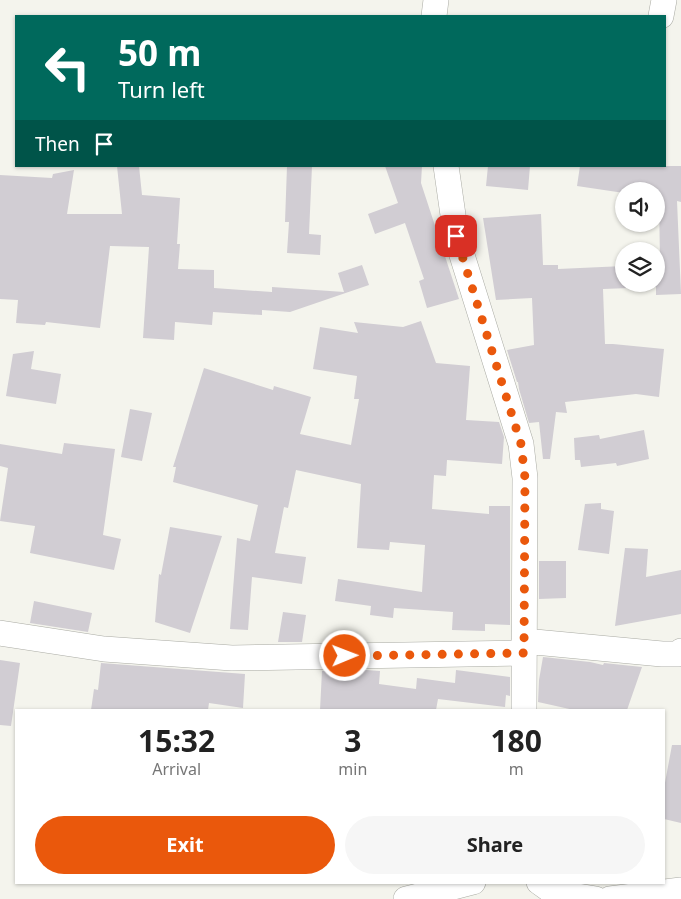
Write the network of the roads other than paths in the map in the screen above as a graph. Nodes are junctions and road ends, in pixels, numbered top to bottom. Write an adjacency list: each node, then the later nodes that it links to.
1 (436, 0): 3 (street)
2 (664, 0): 4 (street)
3 (434, 15)
4 (661, 15)
5 (446, 167): 7 (street)
6 (0, 633): 7 (street)
7 (524, 647): 8 (street); 9 (street)
8 (681, 652)
9 (524, 709)
10 (465, 884): 13 (street)
11 (681, 890): 15 (street)
12 (548, 891): 14 (street)
13 (406, 899)
14 (596, 899)
15 (610, 899)

